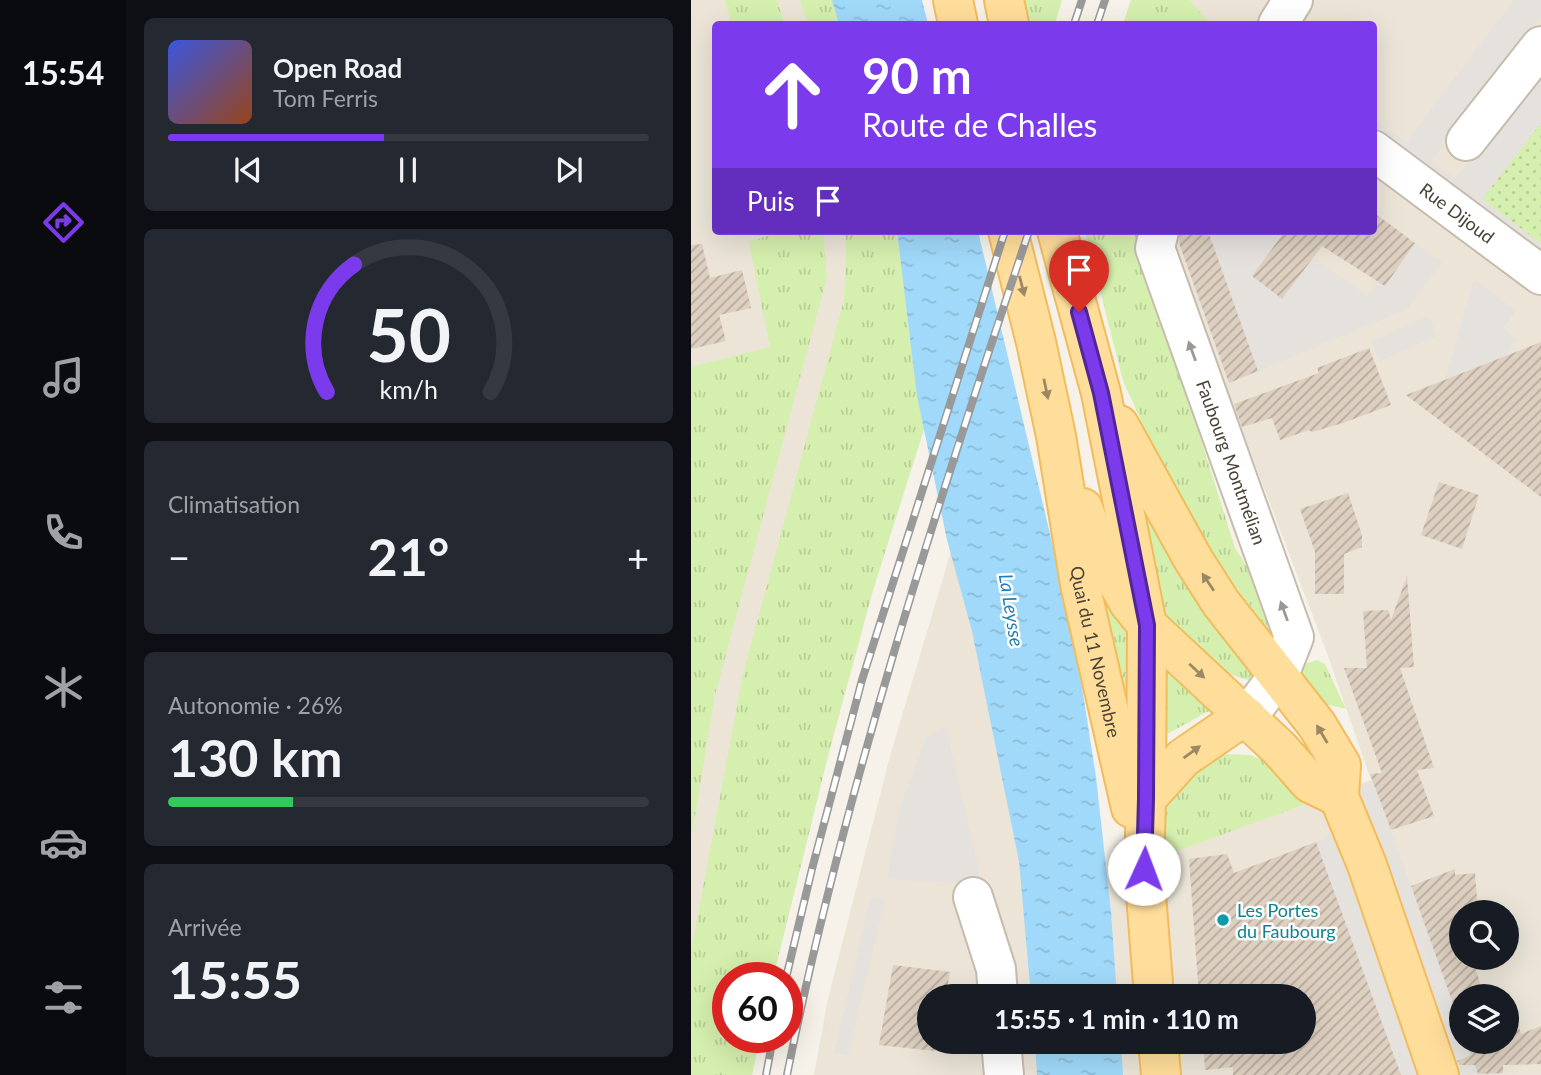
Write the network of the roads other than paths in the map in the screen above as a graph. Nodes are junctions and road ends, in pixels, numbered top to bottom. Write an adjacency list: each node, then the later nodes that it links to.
1 (953, 0): 4 (main road)
2 (1004, 0): 5 (main road)
3 (1293, 0): 6 (street)
4 (957, 21)
5 (1008, 21)
6 (1280, 21)
7 (1541, 46): 8 (street)
8 (1466, 141)
9 (1377, 153): 13 (street, Rue Dijoud)
10 (1009, 235): 15 (main road, Quai du 11 Novembre, one-way to 15)
11 (1058, 235): 14 (main road)
12 (1157, 239): 17 (street, Faubourg Montmélian, one-way to 12)
13 (1541, 275)
14 (1101, 393): 16 (main road, Quai du 11 Novembre); 17 (main road, one-way to 14)
15 (1056, 436): 16 (main road, Quai du 11 Novembre); 21 (main road, Quai du 11 Novembre)
16 (1147, 625): 18 (main road, one-way to 18); 20 (main road, Quai du 11 Novembre)
17 (1279, 675): 18 (street, Faubourg Montmélian); 19 (main road, one-way to 17)
18 (1247, 717): 19 (main road); 20 (main road, Faubourg Montmélian, one-way to 18)
19 (1339, 797): 29 (main road)
20 (1146, 799): 21 (main road, Quai du 11 Novembre)
21 (1144, 869): 24 (main road, Quai du 11 Novembre)
22 (973, 897): 23 (street)
23 (997, 984)
24 (1153, 984)
25 (1002, 1054): 27 (street)
26 (1159, 1054): 28 (main road)
27 (1004, 1075)
28 (1161, 1075)
29 (1439, 1075)

